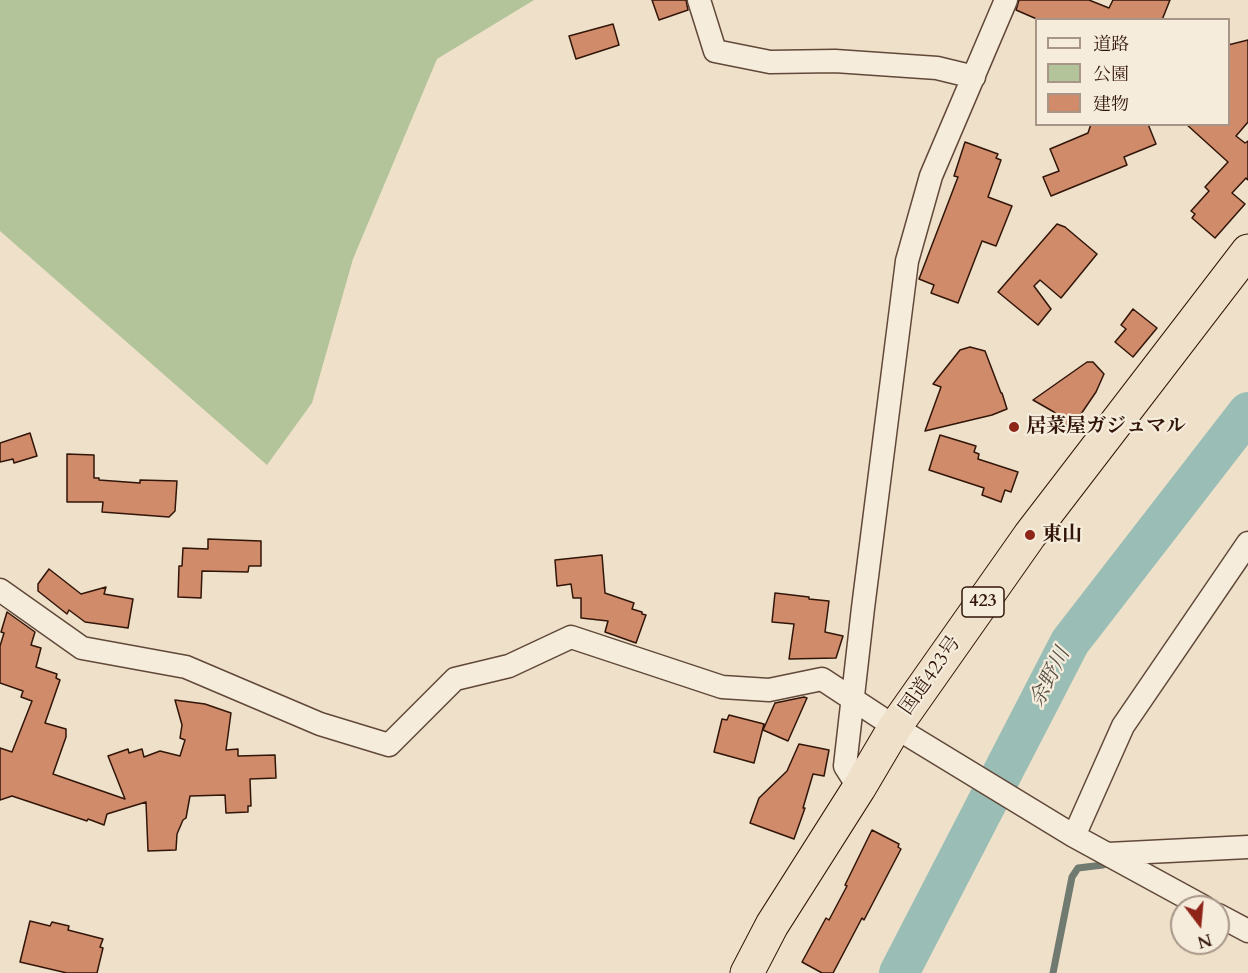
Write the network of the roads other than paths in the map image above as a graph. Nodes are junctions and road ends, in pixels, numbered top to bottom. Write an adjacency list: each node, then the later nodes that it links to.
1 (699, 0): 3 (street)
2 (1006, 0): 3 (street)
3 (974, 77): 7 (street)
4 (1248, 251): 8 (highway, 国道423号 / 423)
5 (1248, 543): 10 (street)
6 (0, 590): 7 (street)
7 (852, 699): 8 (street); 9 (street)
8 (895, 727): 9 (highway, 国道423号 / 423); 10 (street)
9 (859, 788): 16 (highway, 国道423号 / 423)
10 (1069, 832): 12 (street)
11 (1248, 847): 12 (street)
12 (1108, 854): 13 (street)
13 (1182, 895)
14 (1230, 921): 15 (street)
15 (1248, 931)
16 (747, 973)

